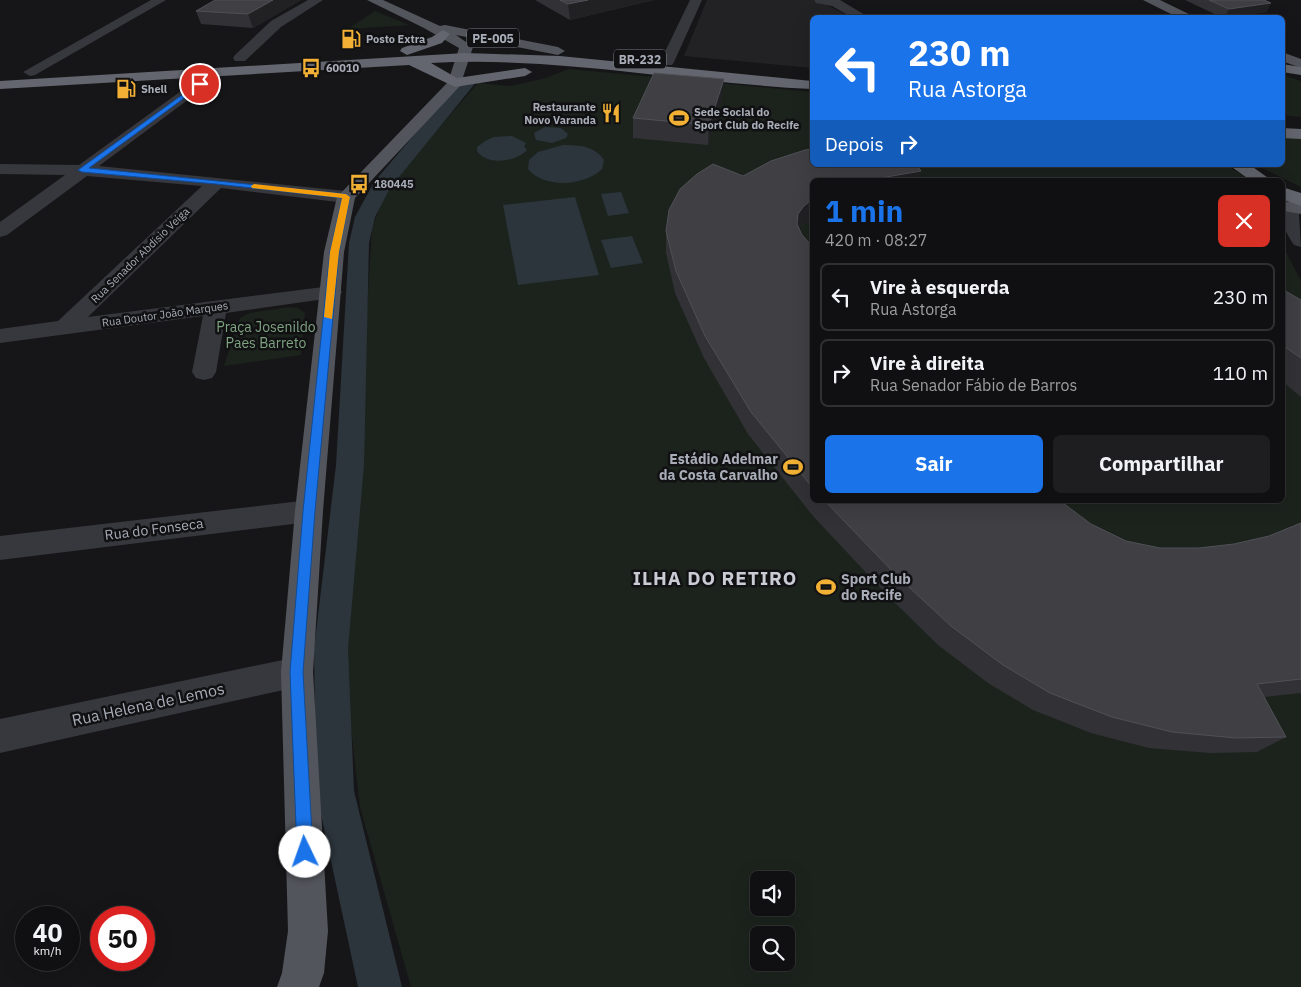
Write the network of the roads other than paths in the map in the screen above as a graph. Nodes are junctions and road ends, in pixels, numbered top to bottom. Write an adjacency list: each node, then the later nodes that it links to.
1 (160, 0): 20 (street)
2 (317, 0): 15 (street)
3 (373, 0): 9 (main road, PE-005)
4 (696, 0): 16 (street)
5 (820, 0): 7 (street)
6 (1149, 0): 8 (main road)
7 (858, 15)
8 (1184, 15)
9 (429, 25): 10 (main road, PE-005); 13 (main road, PE-005)
10 (443, 34): 11 (main road, PE-005); 12 (highway)
11 (466, 52): 12 (highway, BR-232); 13 (highway, BR-232); 23 (main road)
12 (409, 55): 15 (highway, BR-232); 21 (highway, BR-232); 23 (highway)
13 (559, 56): 16 (highway, BR-232); 23 (highway); 25 (highway, BR-232)
14 (1285, 57): 17 (main road)
15 (240, 58): 20 (highway, BR-232)
16 (668, 62): 22 (highway, BR-232)
17 (1301, 64)
18 (1285, 68): 19 (highway)
19 (1301, 71)
20 (30, 72): 24 (highway, BR-232)
21 (215, 73): 24 (highway, BR-232); 32 (street)
22 (810, 75)
23 (455, 83): 35 (main road)
24 (2, 84)
25 (810, 85)
26 (1285, 124): 27 (highway)
27 (1301, 126)
28 (1285, 133): 29 (highway)
29 (1301, 134)
30 (1241, 167): 33 (highway)
31 (0, 169): 32 (street)
32 (82, 170): 34 (street); 37 (street)
33 (1259, 178)
34 (216, 182): 35 (street); 41 (street, Rua Senador Abdisio Veiga)
35 (346, 197): 39 (main road)
36 (1294, 201): 38 (street)
37 (0, 231)
38 (1301, 241)
39 (331, 292): 40 (street, Rua Doutor João Marques); 44 (main road)
40 (216, 307): 41 (street, Rua Doutor João Marques); 43 (street)
41 (64, 328): 42 (street, Rua Doutor João Marques)
42 (0, 336)
43 (204, 372)
44 (309, 511): 45 (street, Rua do Fonseca); 46 (main road)
45 (0, 548)
46 (297, 672): 47 (street, Rua Helena de Lemos); 48 (main road)
47 (0, 736)
48 (298, 987)

